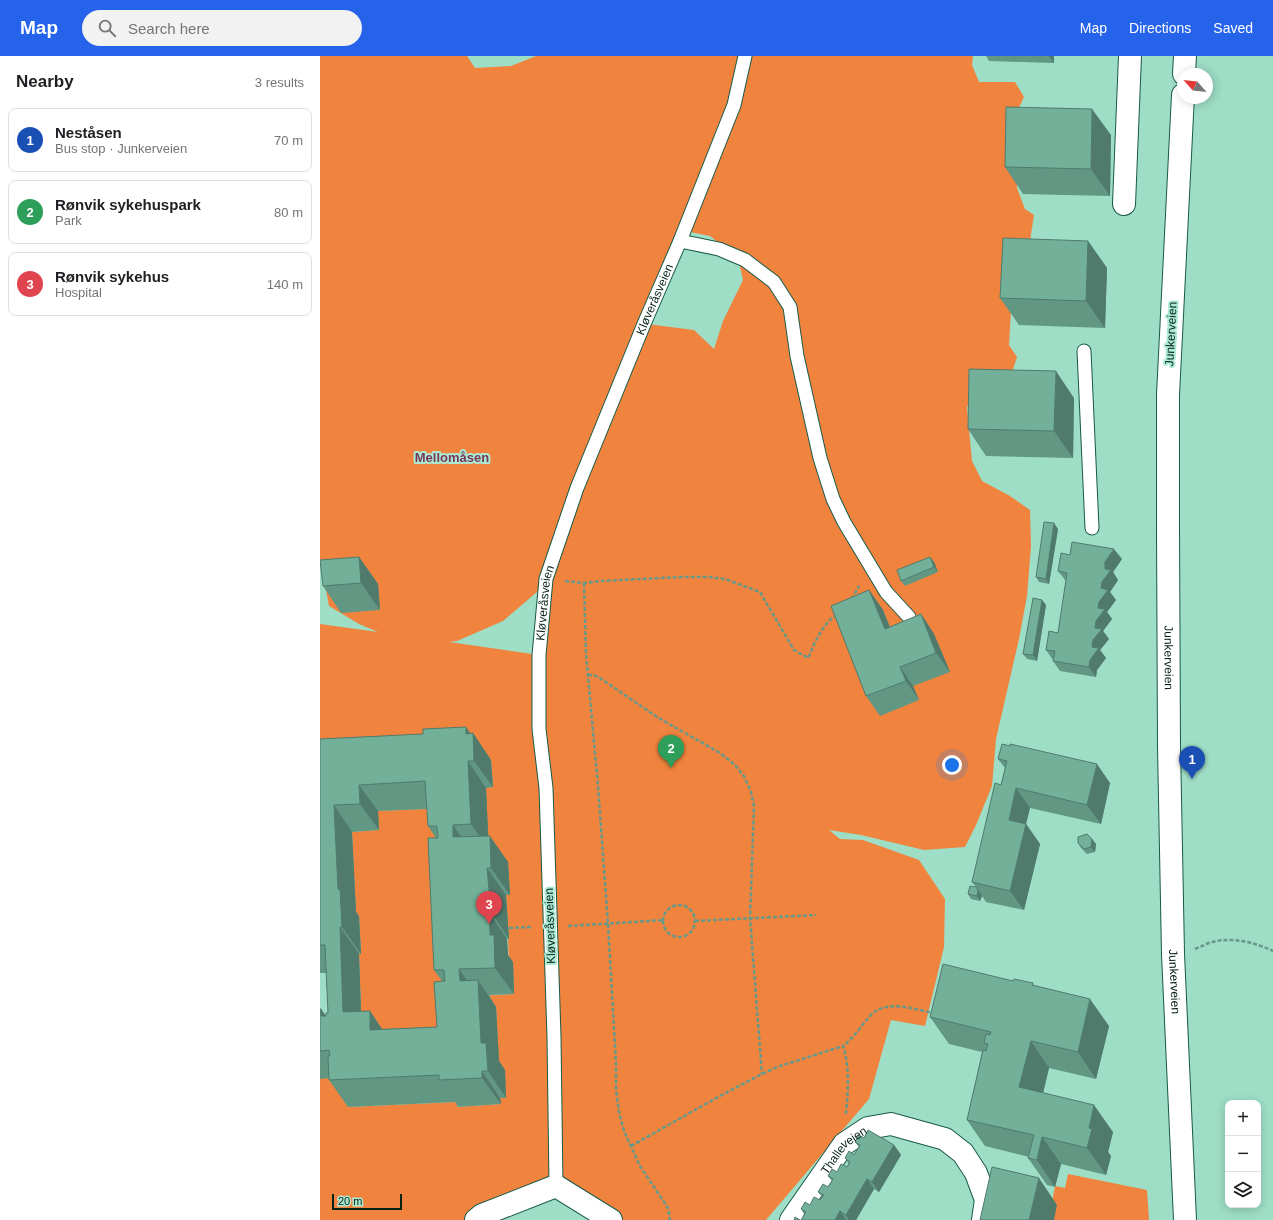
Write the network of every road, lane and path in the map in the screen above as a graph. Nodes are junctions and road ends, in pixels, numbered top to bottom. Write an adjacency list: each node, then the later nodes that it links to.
1 (745, 56): 7 (lane, Kløveråsveien)
2 (1130, 56): 6 (street)
3 (1185, 56): 4 (street)
4 (1184, 68)
5 (1183, 104): 36 (street, Junkerveien)
6 (1124, 204)
7 (680, 241): 10 (lane, Kløveråsveien); 15 (lane)
8 (1084, 351): 9 (lane)
9 (1092, 528)
10 (546, 579): 12 (path); 30 (lane, Kløveråsveien)
11 (858, 581): 13 (path)
12 (584, 583): 14 (path); 16 (path)
13 (850, 603)
14 (841, 612)
15 (909, 617)
16 (588, 675): 18 (path); 21 (path)
17 (816, 915): 18 (path)
18 (750, 918): 20 (path); 27 (path)
19 (664, 920): 20 (path); 20 (path); 21 (path)
20 (695, 922)
21 (608, 924): 22 (path); 29 (path)
22 (566, 926)
23 (1192, 950): 24 (path)
24 (1273, 951)
25 (934, 1013): 26 (path)
26 (843, 1046): 27 (path); 28 (path)
27 (762, 1074): 29 (path)
28 (844, 1144): 34 (street, Thalleveien); 35 (street, Thalleveien)
29 (631, 1146): 33 (path)
30 (556, 1186): 31 (street); 32 (street)
31 (476, 1220)
32 (611, 1220)
33 (670, 1220)
34 (791, 1220)
35 (983, 1220)
36 (1185, 1220)

